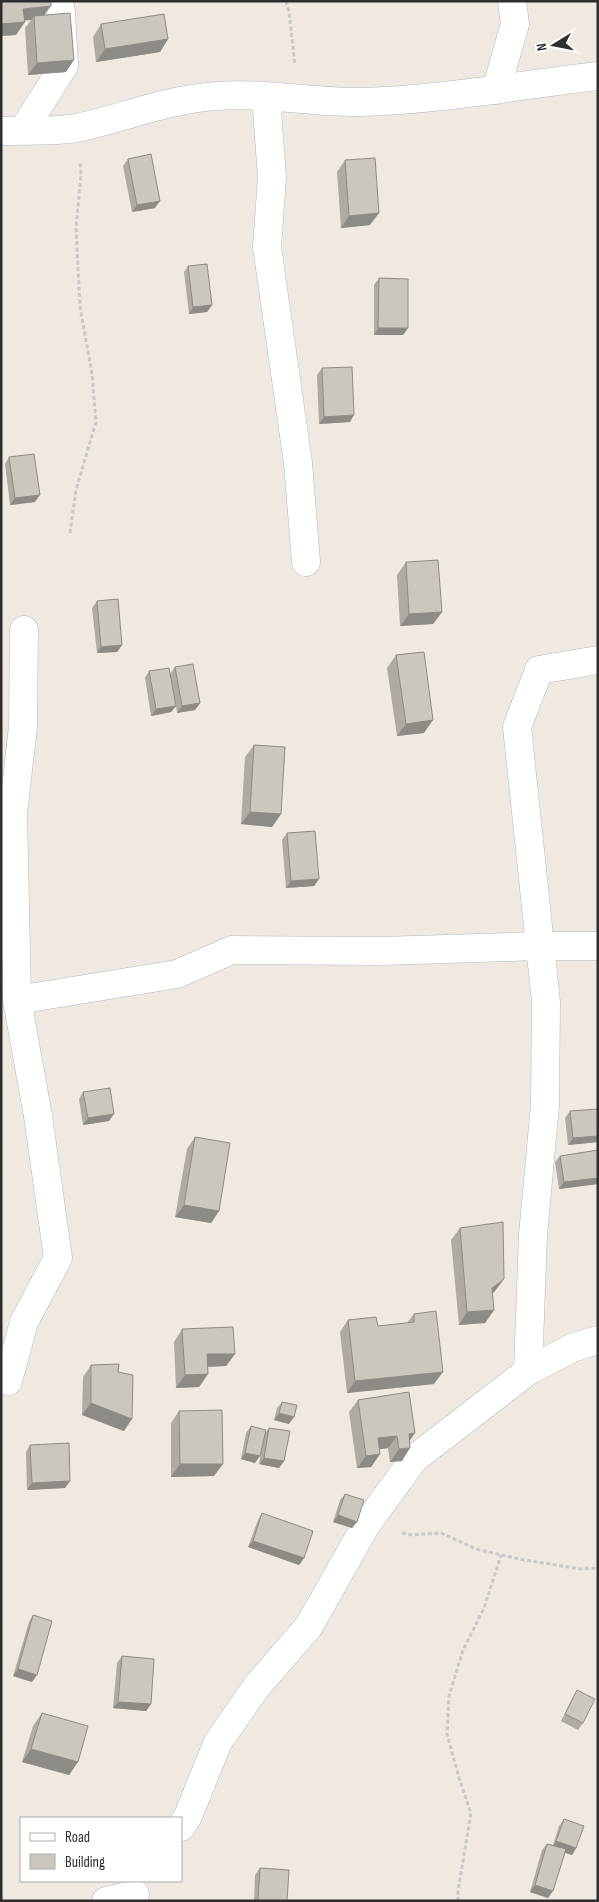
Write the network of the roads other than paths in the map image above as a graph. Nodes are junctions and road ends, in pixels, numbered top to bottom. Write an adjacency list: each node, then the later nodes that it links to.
1 (59, 1): 6 (street)
2 (512, 1): 4 (street)
3 (598, 76): 4 (street)
4 (496, 90): 5 (street)
5 (266, 96): 6 (street); 7 (street)
6 (23, 130)
7 (306, 562)
8 (24, 630): 12 (street)
9 (598, 660): 10 (street)
10 (540, 946): 11 (street); 12 (street); 14 (street)
11 (598, 946)
12 (17, 1000): 15 (street)
13 (598, 1340): 14 (street)
14 (528, 1371): 16 (street)
15 (8, 1381)
16 (182, 1825)
17 (137, 1892): 18 (street)
18 (106, 1901)

